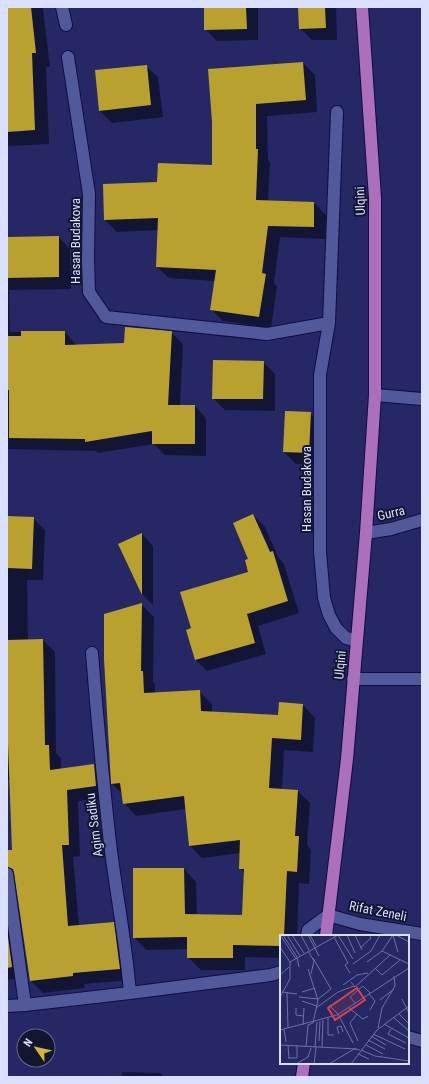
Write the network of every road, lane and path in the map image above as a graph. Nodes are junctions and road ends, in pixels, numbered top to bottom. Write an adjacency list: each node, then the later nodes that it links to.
1 (62, 7): 3 (street)
2 (362, 7): 7 (main road, Ulqini)
3 (66, 25)
4 (68, 56): 6 (street, Hasan Budakova)
5 (337, 112): 6 (street, Hasan Budakova)
6 (329, 323): 11 (street, Hasan Budakova)
7 (375, 395): 8 (street); 10 (main road, Ulqini)
8 (422, 399)
9 (422, 520): 10 (street, Gurra)
10 (366, 533): 11 (main road, Ulqini)
11 (356, 640): 13 (main road, Ulqini)
12 (92, 653): 21 (street, Agim Sadiku)
13 (353, 679): 14 (street); 16 (main road, Ulqini)
14 (422, 679)
15 (7, 874): 22 (street)
16 (328, 915): 17 (street, Rifat Zeneli); 18 (street); 19 (main road, Ulqini)
17 (422, 934)
18 (307, 935)
19 (326, 935)
20 (280, 972): 21 (street)
21 (130, 993): 22 (street)
22 (25, 1005): 23 (street)
23 (7, 1006)
24 (409, 1037): 25 (street)
25 (422, 1041)
26 (304, 1064): 27 (main road)
27 (302, 1077)

